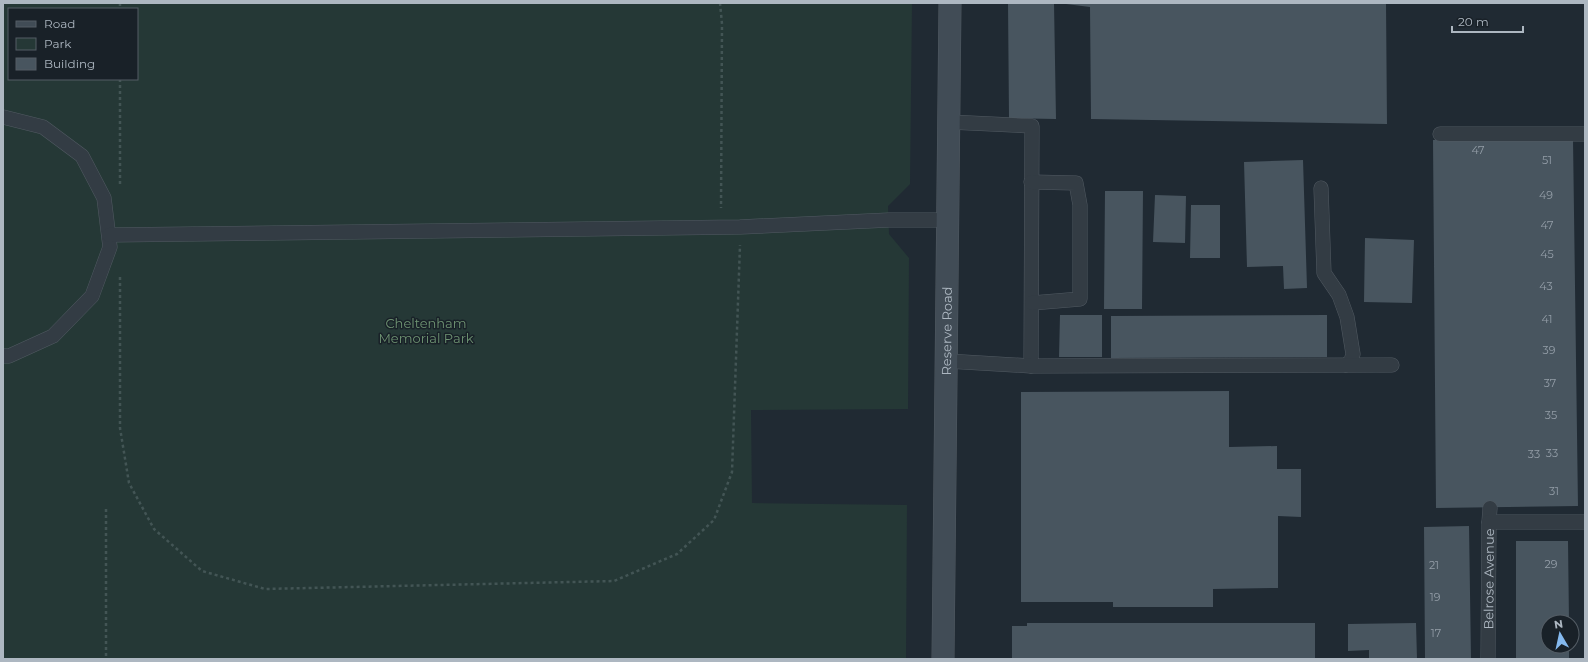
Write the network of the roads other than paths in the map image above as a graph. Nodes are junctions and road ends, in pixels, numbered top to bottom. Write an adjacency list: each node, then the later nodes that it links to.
1 (950, 3): 3 (street, Reserve Road)
2 (3, 117): 9 (lane)
3 (949, 122): 6 (lane); 8 (street, Reserve Road)
4 (1440, 134): 5 (lane)
5 (1585, 134)
6 (1031, 182): 10 (lane); 10 (lane)
7 (1321, 188): 13 (lane)
8 (948, 220): 9 (lane); 12 (street, Reserve Road)
9 (109, 235): 11 (lane)
10 (1032, 302): 15 (lane)
11 (3, 356)
12 (947, 361): 15 (lane); 19 (street, Reserve Road)
13 (1346, 365): 14 (lane); 15 (lane)
14 (1392, 365)
15 (1031, 366)
16 (1490, 508): 17 (lane)
17 (1489, 522): 18 (lane, Belrose Avenue); 20 (lane, Belrose Avenue)
18 (1585, 522)
19 (943, 659)
20 (1488, 659)

